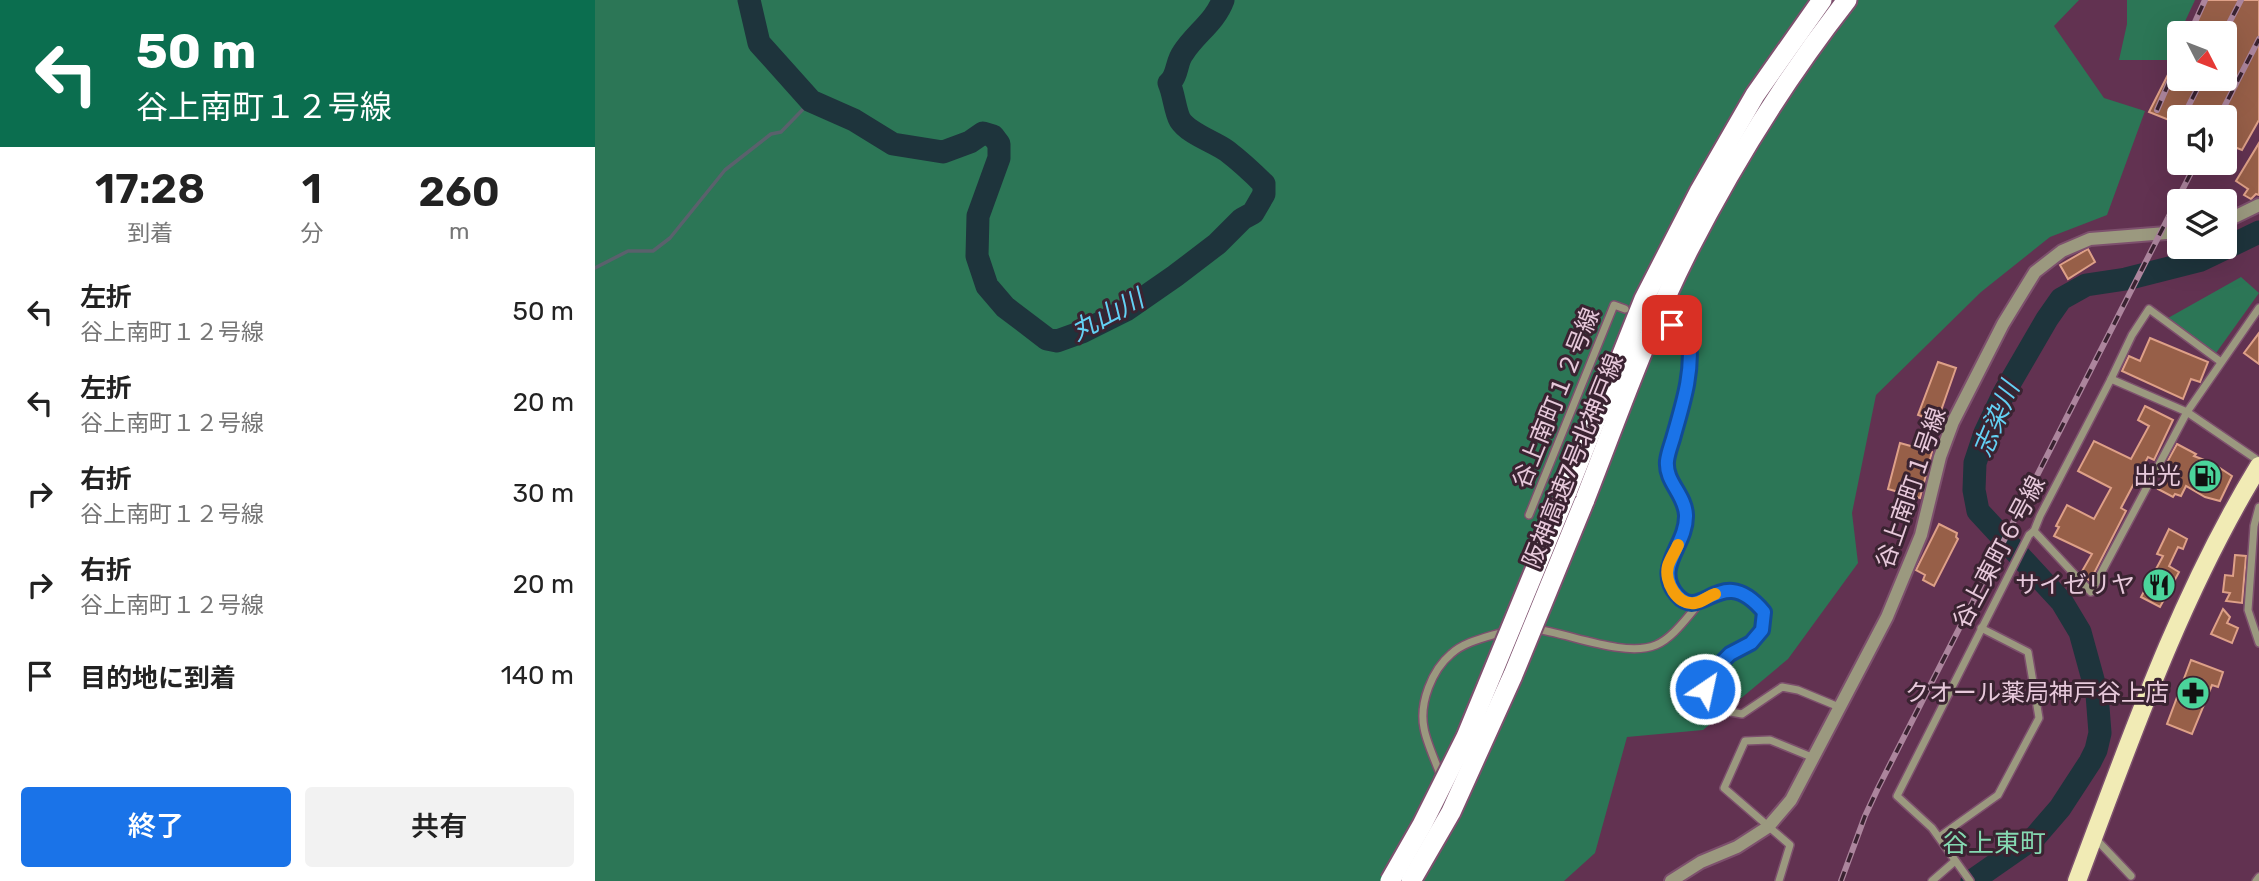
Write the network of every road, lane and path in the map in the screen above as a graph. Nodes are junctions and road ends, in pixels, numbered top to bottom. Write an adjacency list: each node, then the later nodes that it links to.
1 (1822, 0): 13 (highway, 阪神高速7号北神戸線)
2 (1847, 0): 13 (highway, 阪神高速7号北神戸線)
3 (2259, 205): 4 (street)
4 (2237, 216)
5 (2167, 233): 20 (street, 谷上南町１号線)
6 (2259, 308): 9 (street)
7 (1625, 309): 15 (street, 谷上南町１２号線)
8 (1670, 324): 17 (street)
9 (2221, 362): 10 (street, 谷上東町６号線); 11 (street)
10 (2111, 379): 11 (street); 16 (street, 谷上東町６号線)
11 (2187, 412): 12 (street); 16 (street)
12 (2259, 464): 24 (main road)
13 (1576, 497): 27 (highway, 阪神高速7号北神戸線, bridge); 28 (highway, 阪神高速7号北神戸線, bridge)
14 (2259, 507): 19 (street)
15 (1529, 515)
16 (2034, 531): 18 (street, 谷上東町６号線)
17 (1699, 603): 20 (street); 27 (street)
18 (1981, 628): 23 (street, 谷上東町６号線); 23 (street)
19 (2259, 643)
20 (1839, 707): 21 (street, 谷上南町１号線)
21 (1814, 758): 22 (street, 谷上南町１号線); 22 (street)
22 (1768, 827): 29 (street, 谷上南町１号線); 30 (street)
23 (1939, 837): 25 (street, 谷上東町６号線)
24 (2094, 837): 26 (street); 33 (main road)
25 (1957, 864): 31 (street); 32 (street, 谷上東町６号線)
26 (2131, 876)
27 (1389, 881)
28 (1411, 881)
29 (1671, 881)
30 (1779, 881)
31 (1932, 881)
32 (1970, 881)
33 (2077, 881)

